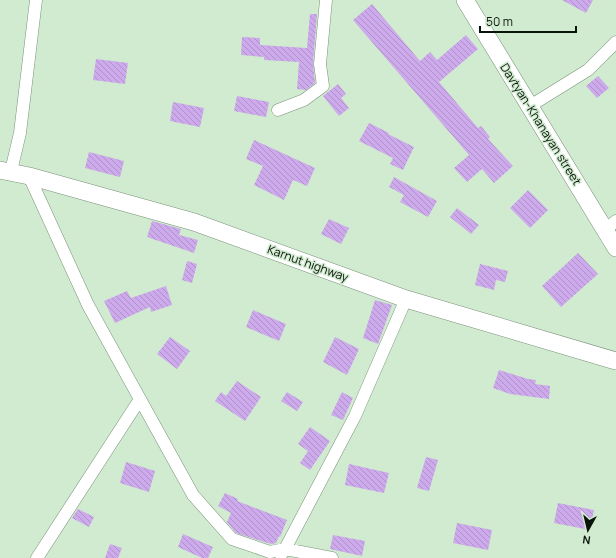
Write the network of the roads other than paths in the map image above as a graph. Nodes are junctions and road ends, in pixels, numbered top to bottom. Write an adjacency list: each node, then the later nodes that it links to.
1 (36, 0): 7 (street)
2 (326, 0): 6 (street)
3 (465, 0): 5 (main road, Davtyan-Khanayan street)
4 (616, 42): 5 (street)
5 (530, 106): 9 (main road, Davtyan-Khanayan street)
6 (278, 110)
7 (6, 170): 8 (main road, Karnut highway)
8 (29, 176): 11 (main road, Karnut highway); 13 (street)
9 (611, 225): 10 (main road, Davtyan-Khanayan street)
10 (616, 248)
11 (406, 299): 12 (main road, Karnut highway); 14 (street)
12 (616, 361)
13 (140, 399): 14 (street); 15 (street)
14 (282, 554): 16 (street)
15 (37, 558)
16 (332, 558)

